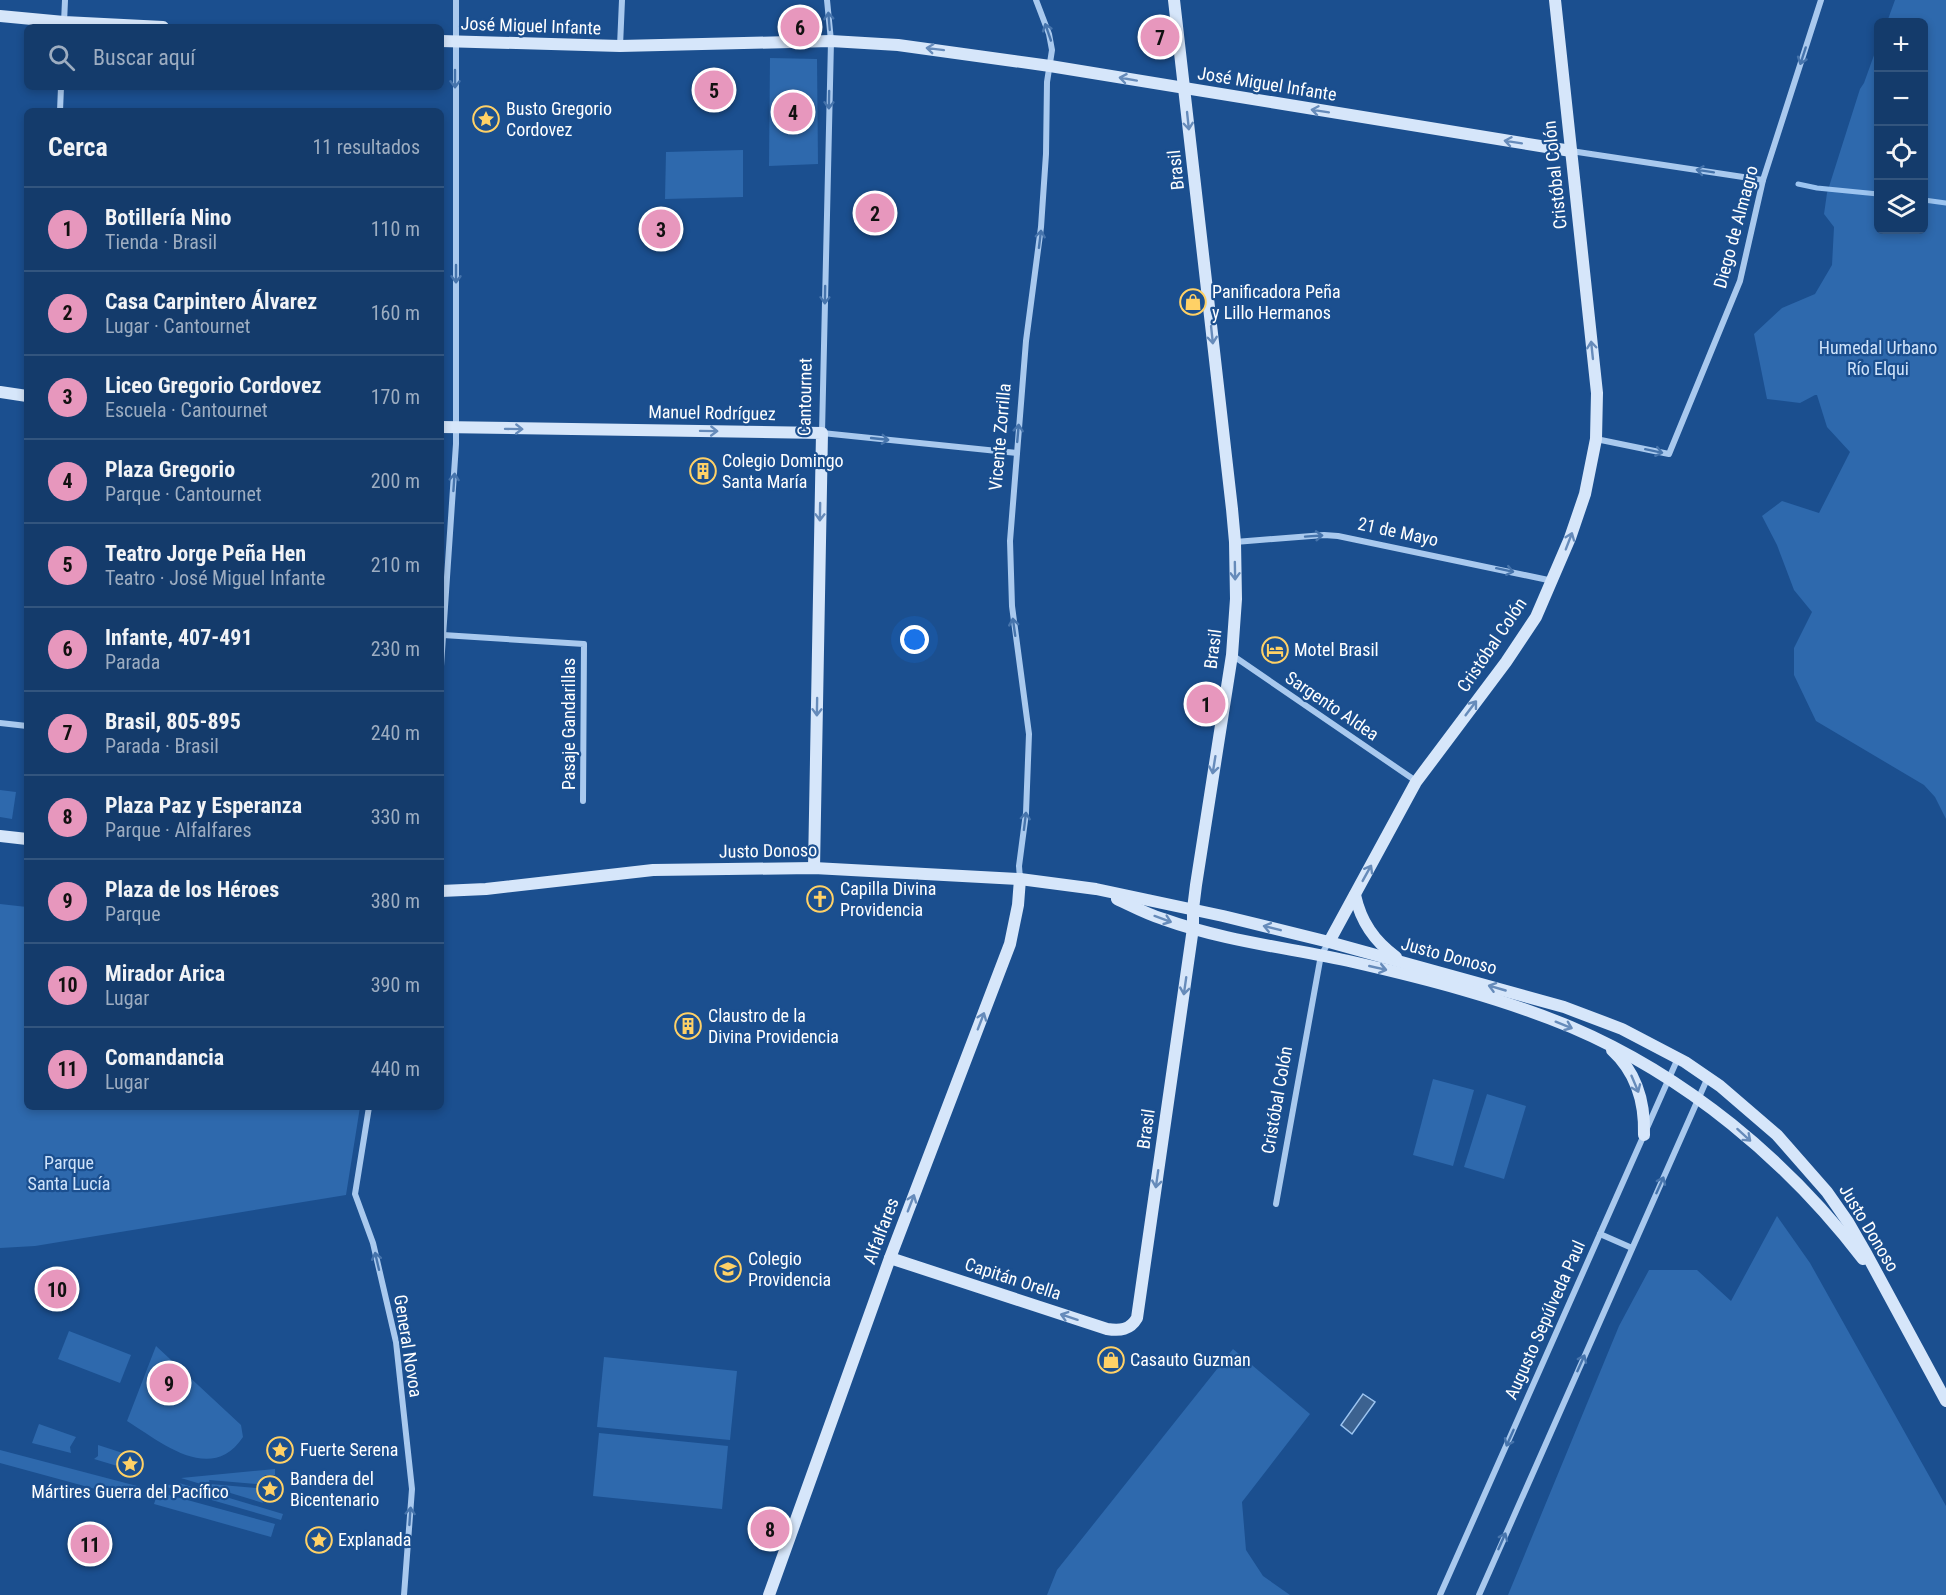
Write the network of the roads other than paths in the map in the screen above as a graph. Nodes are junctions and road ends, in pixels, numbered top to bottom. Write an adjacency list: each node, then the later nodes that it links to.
1 (65, 0): 11 (street)
2 (456, 0): 14 (street)
3 (622, 0): 15 (street, José Miguel Infante)
4 (827, 0): 13 (street, Cantournet, one-way to 4)
5 (1036, 0): 16 (street, Vicente Zorrilla, one-way to 5)
6 (1174, 0): 17 (street, Brasil)
7 (1555, 0): 20 (street, Cristóbal Colón)
8 (1821, 0): 21 (street, Diego de Almagro, one-way to 21)
9 (0, 16): 10 (street)
10 (57, 24)
11 (64, 24)
12 (444, 41): 14 (street, José Miguel Infante)
13 (831, 41): 15 (street, José Miguel Infante); 16 (street, José Miguel Infante, one-way to 13); 26 (street, Cantournet, one-way to 26)
14 (455, 42): 15 (street, José Miguel Infante); 25 (street, one-way to 25)
15 (621, 46)
16 (1050, 66): 17 (street, José Miguel Infante, one-way to 16); 28 (street, Vicente Zorrilla, one-way to 16)
17 (1185, 89): 20 (street, José Miguel Infante, one-way to 17); 29 (street, Brasil, one-way to 29)
18 (61, 90): 19 (street)
19 (60, 108)
20 (1571, 151): 21 (street, José Miguel Infante, one-way to 20); 27 (street, Cristóbal Colón, one-way to 20)
21 (1763, 180): 27 (street, Diego de Almagro, one-way to 21)
22 (0, 392): 23 (street)
23 (24, 396)
24 (444, 427): 25 (street, Manuel Rodríguez)
25 (456, 428): 26 (street, Manuel Rodríguez, one-way to 26); 31 (street, one-way to 25)
26 (822, 433): 28 (street, Manuel Rodríguez, one-way to 28); 40 (street, Cantournet, one-way to 40)
27 (1596, 439): 30 (street, Cristóbal Colón, one-way to 27)
28 (1017, 453): 41 (street, Vicente Zorrilla, one-way to 28)
29 (1235, 542): 30 (street, 21 de Mayo, one-way to 30); 33 (street, Brasil, one-way to 33)
30 (1553, 580): 36 (street, Cristóbal Colón, one-way to 30)
31 (444, 619)
32 (444, 635): 37 (street, Pasaje Gandarillas)
33 (1232, 655): 36 (street, Sargento Aldea); 45 (street, Brasil, one-way to 45)
34 (0, 723): 35 (street)
35 (24, 726)
36 (1416, 782): 44 (street, Cristóbal Colón, one-way to 36)
37 (584, 801)
38 (0, 836): 39 (street)
39 (24, 839)
40 (814, 868): 41 (street, Justo Donoso); 43 (street, Justo Donoso)
41 (1020, 879): 42 (street, Justo Donoso); 60 (street, Alfalfares, one-way to 41)
42 (1096, 889): 45 (street, Justo Donoso); 46 (street, Justo Donoso, one-way to 46)
43 (444, 891)
44 (1355, 895): 47 (street, Cristóbal Colón); 49 (street)
45 (1193, 909): 46 (street, Brasil); 47 (street, Justo Donoso, one-way to 45)
46 (1193, 928): 48 (street, Justo Donoso); 62 (street, Brasil, one-way to 62)
47 (1329, 942): 48 (street, Cristóbal Colón); 49 (street, Justo Donoso)
48 (1321, 955): 50 (street, Justo Donoso, one-way to 50); 57 (street, Cristóbal Colón)
49 (1417, 966): 51 (street, Justo Donoso, one-way to 49)
50 (1604, 1043): 53 (street, Justo Donoso); 56 (street, one-way to 56)
51 (1678, 1058): 52 (street, Justo Donoso); 53 (street, Augusto Sepúlveda Paul)
52 (1708, 1077): 54 (street); 61 (street, Justo Donoso)
53 (1669, 1079): 54 (street, Justo Donoso); 56 (street, Augusto Sepúlveda Paul)
54 (1698, 1099): 59 (street, one-way to 54); 61 (street, Justo Donoso, one-way to 61)
55 (369, 1110): 64 (street, General Novoa, one-way to 55)
56 (1644, 1135): 58 (street, Augusto Sepúlveda Paul)
57 (1276, 1204)
58 (1600, 1234): 59 (street); 66 (street, Augusto Sepúlveda Paul, one-way to 66)
59 (1632, 1248): 67 (street, one-way to 59)
60 (890, 1258): 62 (street, Capitán Orella, one-way to 60); 65 (street, Alfalfares)
61 (1885, 1289): 63 (street)
62 (1125, 1329)
63 (1946, 1401)
64 (404, 1595)
65 (769, 1595)
66 (1440, 1595)
67 (1479, 1595)

